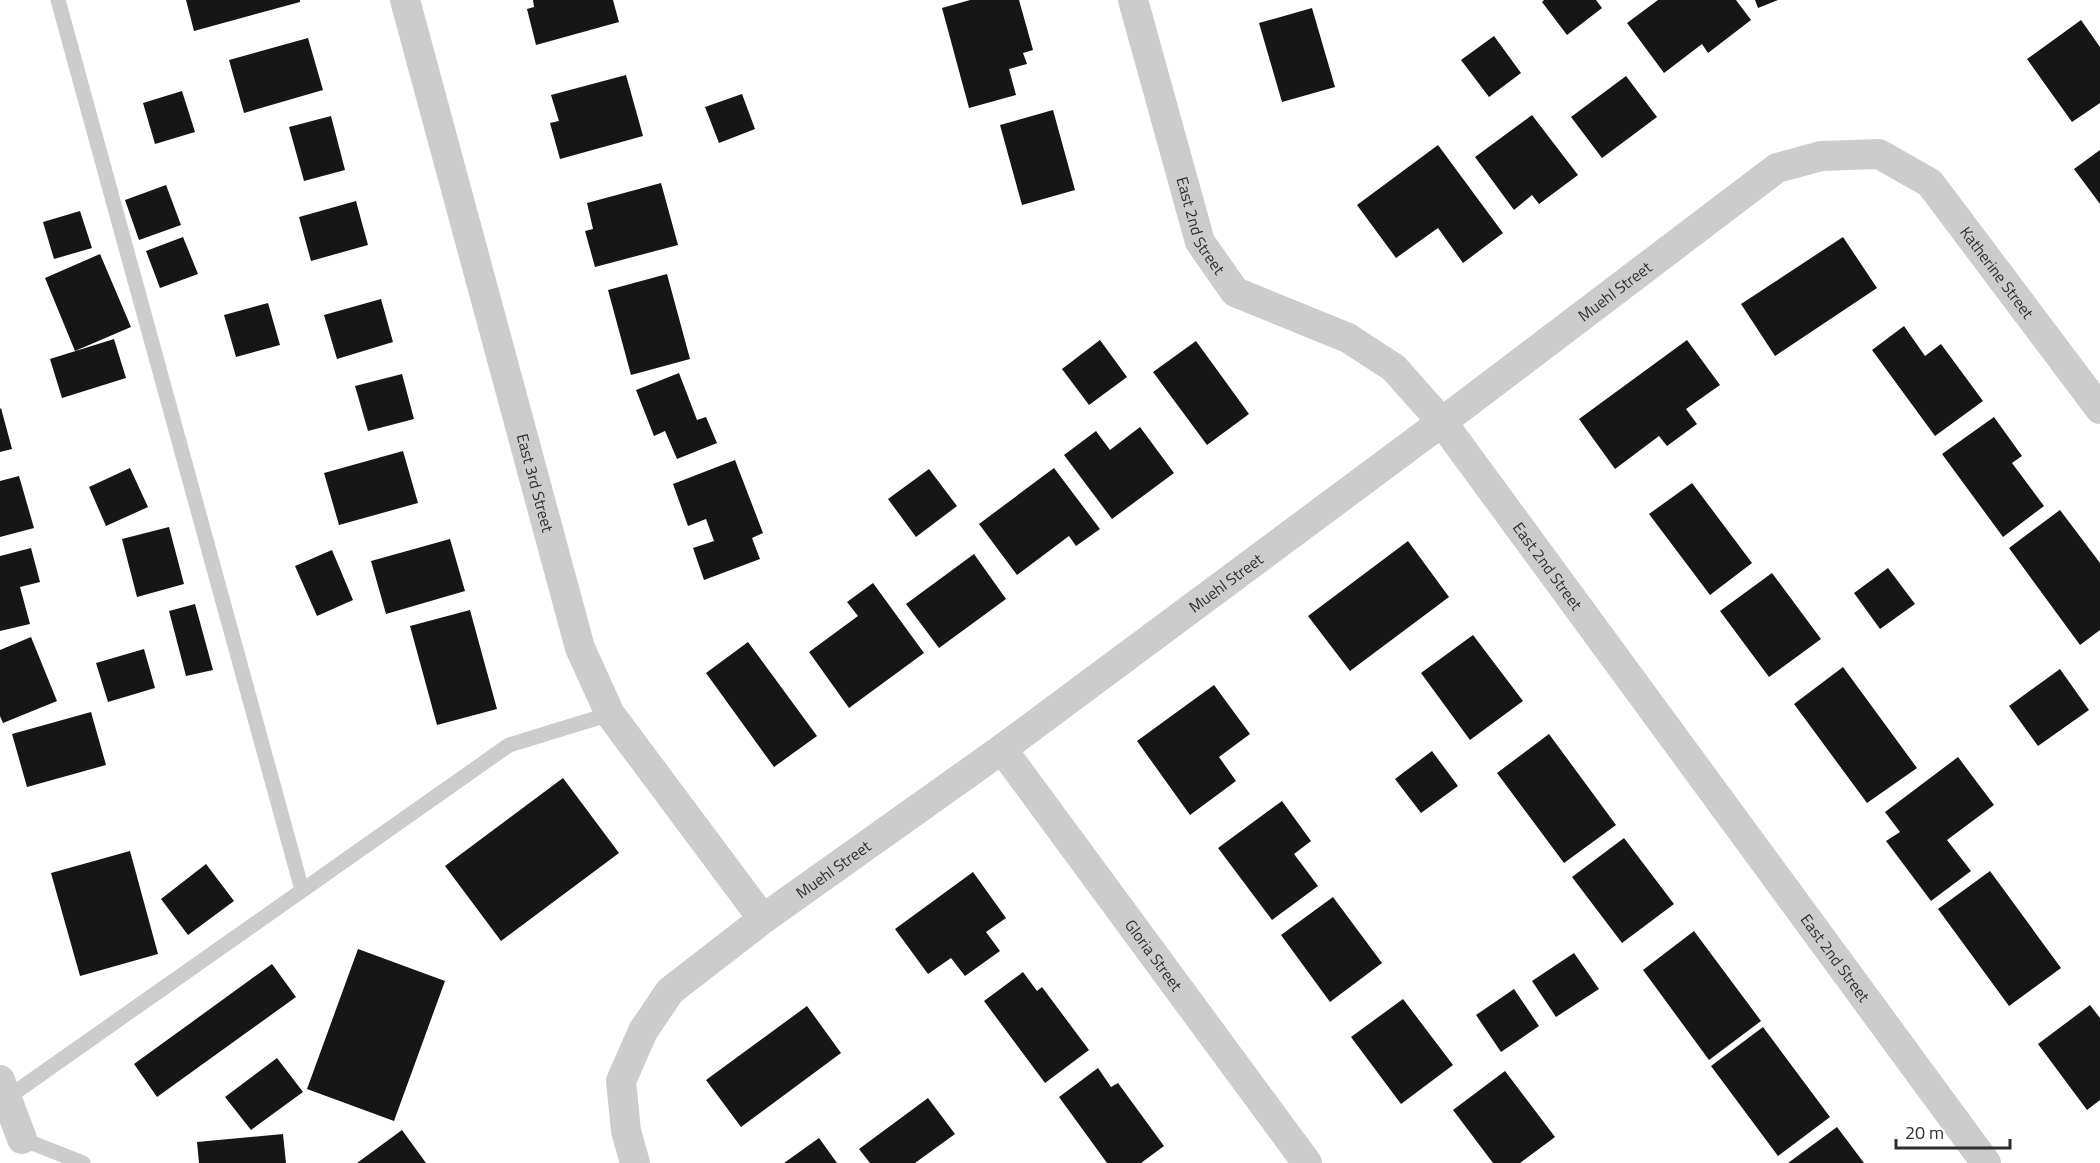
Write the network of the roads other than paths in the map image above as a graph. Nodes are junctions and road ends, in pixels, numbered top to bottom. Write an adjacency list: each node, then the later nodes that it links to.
1 (58, 0): 9 (lane)
2 (405, 0): 7 (street, East 3rd Street)
3 (1133, 0): 6 (street, East 2nd Street)
4 (1878, 154): 5 (street, Katherine Street); 6 (street, Muehl Street)
5 (2100, 409)
6 (1442, 422): 8 (street, Muehl Street); 16 (street, East 2nd Street)
7 (610, 714): 9 (lane); 10 (street, East 3rd Street)
8 (1002, 749): 10 (street, Muehl Street); 15 (street, Gloria Street)
9 (302, 890): 11 (lane)
10 (763, 919): 14 (street, Muehl Street)
11 (3, 1089): 12 (street)
12 (22, 1139): 13 (lane)
13 (83, 1163)
14 (635, 1163)
15 (1307, 1163)
16 (1986, 1163)

